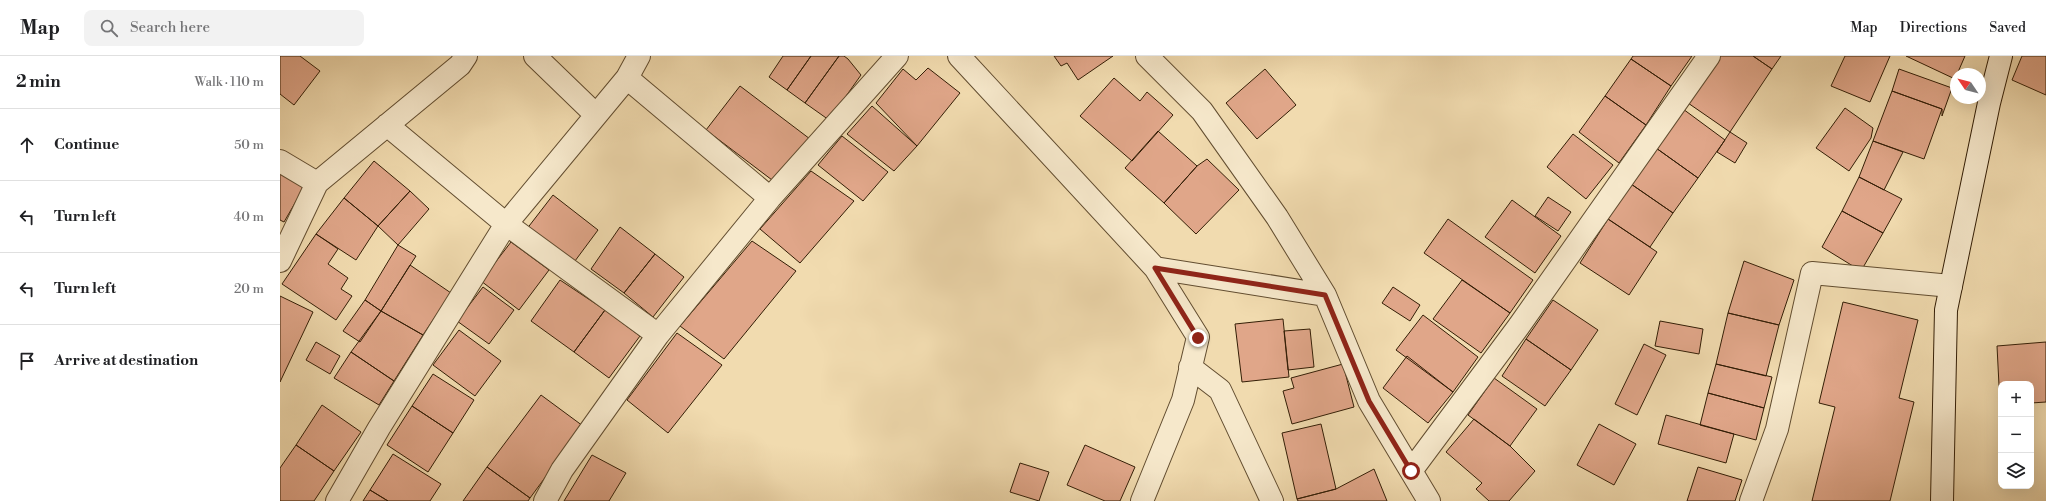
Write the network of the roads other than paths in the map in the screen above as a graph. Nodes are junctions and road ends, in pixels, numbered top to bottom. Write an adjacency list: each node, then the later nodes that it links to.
1 (466, 56): 11 (street)
2 (535, 56): 10 (street)
3 (639, 56): 9 (street)
4 (897, 56): 14 (street)
5 (959, 56): 17 (street)
6 (1147, 56): 19 (street)
7 (1709, 56): 22 (street)
8 (2002, 56): 18 (street)
9 (627, 78): 10 (street); 14 (street)
10 (596, 114): 15 (street)
11 (387, 125): 13 (street); 15 (street)
12 (280, 161): 13 (street)
13 (317, 183): 16 (street)
14 (770, 198): 20 (street)
15 (506, 224): 20 (street); 23 (street)
16 (280, 261)
17 (1155, 268): 19 (street); 21 (street)
18 (1951, 286): 28 (street); 29 (street)
19 (1325, 295): 22 (street)
20 (658, 335): 24 (street)
21 (1190, 367): 25 (street); 26 (street)
22 (1411, 471): 27 (street)
23 (337, 501)
24 (545, 501)
25 (1142, 501)
26 (1272, 501)
27 (1429, 501)
28 (1751, 501)
29 (1942, 501)

